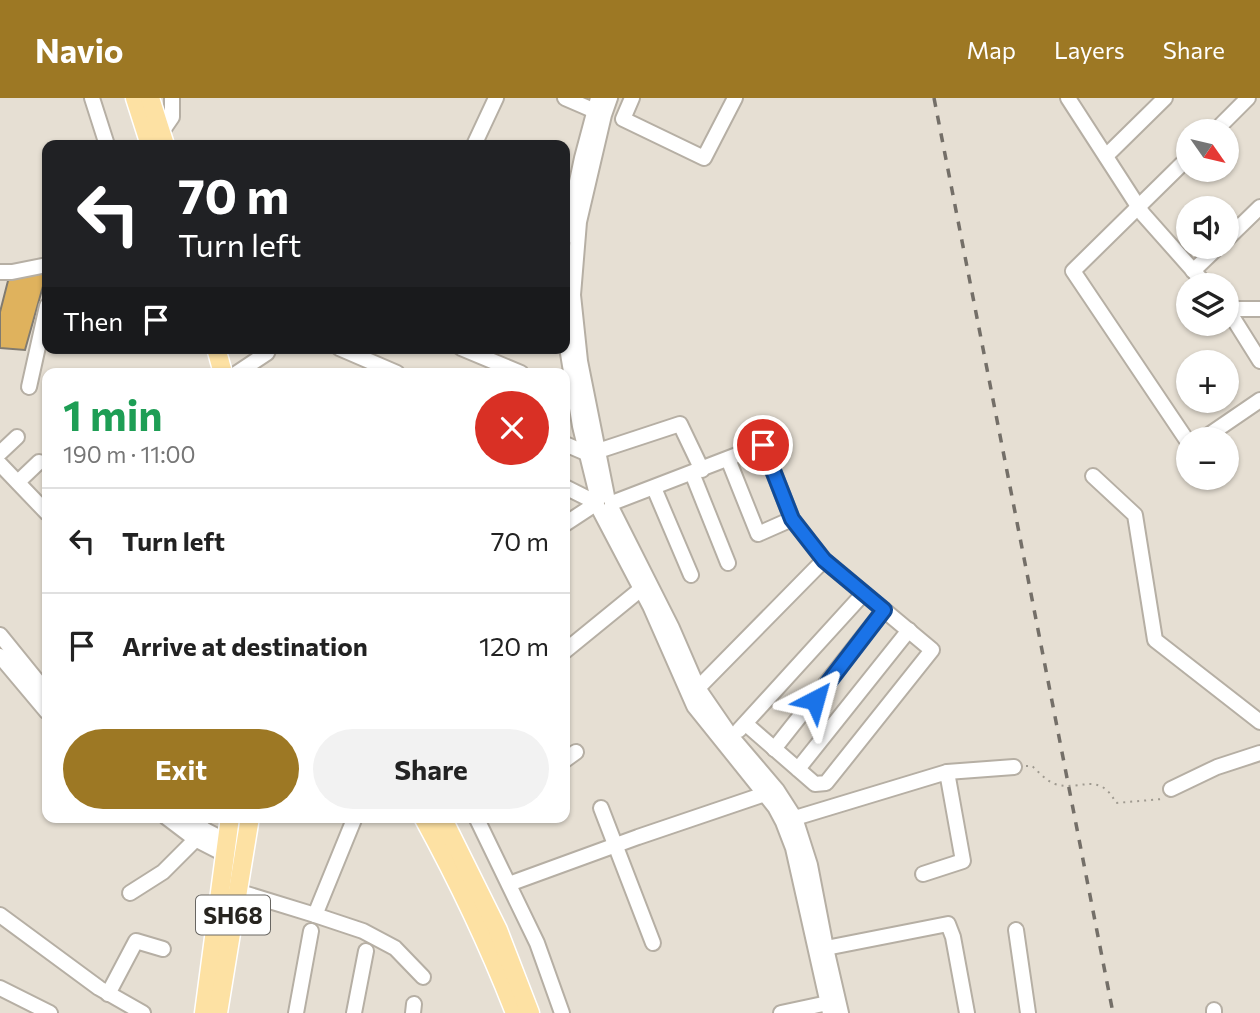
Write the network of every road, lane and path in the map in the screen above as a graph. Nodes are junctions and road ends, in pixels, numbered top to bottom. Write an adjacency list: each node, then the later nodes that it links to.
1 (92, 98): 15 (street)
2 (135, 98): 16 (main road)
3 (150, 98): 17 (main road)
4 (172, 98): 18 (street)
5 (496, 98): 19 (street)
6 (565, 98): 13 (street)
7 (610, 98): 13 (street)
8 (631, 98): 9 (street)
9 (735, 98)
10 (1068, 98): 20 (street)
11 (1165, 98): 20 (street)
12 (1248, 98): 14 (street)
13 (599, 108): 24 (street); 30 (street)
14 (1227, 119)
15 (105, 140)
16 (158, 140)
17 (159, 140)
18 (160, 140)
19 (476, 140)
20 (1106, 156): 22 (street)
21 (1176, 170): 22 (street)
22 (1139, 206): 28 (street); 46 (street)
23 (1260, 207): 25 (street)
24 (570, 219)
25 (1239, 227)
26 (1206, 259): 28 (street)
27 (42, 266): 29 (street)
28 (1193, 271)
29 (0, 272)
30 (570, 298)
31 (1239, 309): 32 (street)
32 (1260, 309)
33 (570, 312): 50 (street)
34 (42, 328): 43 (street)
35 (1239, 328): 39 (street)
36 (265, 354): 40 (street)
37 (353, 354): 41 (street)
38 (475, 354): 42 (street)
39 (1260, 361)
40 (244, 368)
41 (385, 368)
42 (509, 368)
43 (29, 387)
44 (570, 392): 50 (street)
45 (1260, 400): 47 (street)
46 (1178, 427)
47 (1220, 427)
48 (17, 437): 51 (street)
49 (570, 445): 50 (street)
50 (592, 452): 55 (street); 60 (street)
51 (0, 453)
52 (728, 459): 55 (street); 62 (street); 62 (street)
53 (39, 462): 57 (street)
54 (0, 464): 57 (street)
55 (697, 472): 58 (street); 65 (street)
56 (1093, 476): 77 (street)
57 (18, 482): 61 (street)
58 (654, 488): 60 (street); 66 (street)
59 (570, 489): 60 (street)
60 (604, 503): 63 (street); 67 (street); 75 (street)
61 (42, 508)
62 (792, 519): 64 (street)
63 (570, 521)
64 (824, 560): 68 (street); 75 (street)
65 (728, 563)
66 (691, 575)
67 (641, 589): 72 (street); 86 (street)
68 (863, 594): 69 (street); 78 (street)
69 (884, 610): 70 (street); 80 (street)
70 (909, 630): 83 (street); 83 (street)
71 (0, 635): 74 (street)
72 (570, 647)
73 (0, 656): 76 (street)
74 (42, 687)
75 (698, 688): 79 (street)
76 (42, 706)
77 (1260, 722)
78 (746, 724): 79 (street); 80 (street)
79 (732, 736): 88 (street)
80 (775, 749): 83 (street)
81 (1260, 753): 85 (street)
82 (1014, 767): 84 (street); 85 (path)
83 (798, 769)
84 (947, 772): 88 (street); 100 (street)
85 (1171, 789)
86 (765, 794): 98 (street); 115 (street)
87 (601, 807): 98 (street)
88 (795, 818): 109 (street)
89 (177, 823): 97 (street)
90 (191, 823): 97 (street)
91 (231, 823): 99 (main road, SH68)
92 (247, 823): 99 (main road, SH68)
93 (353, 823): 105 (street)
94 (426, 823): 122 (main road)
95 (445, 823): 123 (main road)
96 (485, 823): 101 (street)
97 (200, 835): 99 (street); 103 (street)
98 (615, 845): 101 (street); 108 (street)
99 (234, 852): 102 (main road, SH68); 118 (main road, SH68)
100 (923, 874)
101 (509, 884): 124 (street)
102 (237, 891): 105 (street); 119 (main road, SH68)
103 (130, 893)
104 (0, 915): 114 (street)
105 (314, 915): 112 (street)
106 (1016, 930): 127 (street)
107 (311, 931): 120 (street)
108 (653, 943)
109 (826, 948): 115 (street); 126 (street)
110 (163, 949): 114 (street)
111 (366, 951): 121 (street)
112 (423, 977)
113 (0, 988): 116 (street)
114 (108, 994): 117 (street)
115 (834, 1008): 125 (street)
116 (50, 1013)
117 (143, 1013)
118 (204, 1013)
119 (218, 1013)
120 (296, 1013)
121 (354, 1013)
122 (515, 1013)
123 (530, 1013)
124 (562, 1013)
125 (781, 1013)
126 (967, 1013)
127 (1028, 1013)

